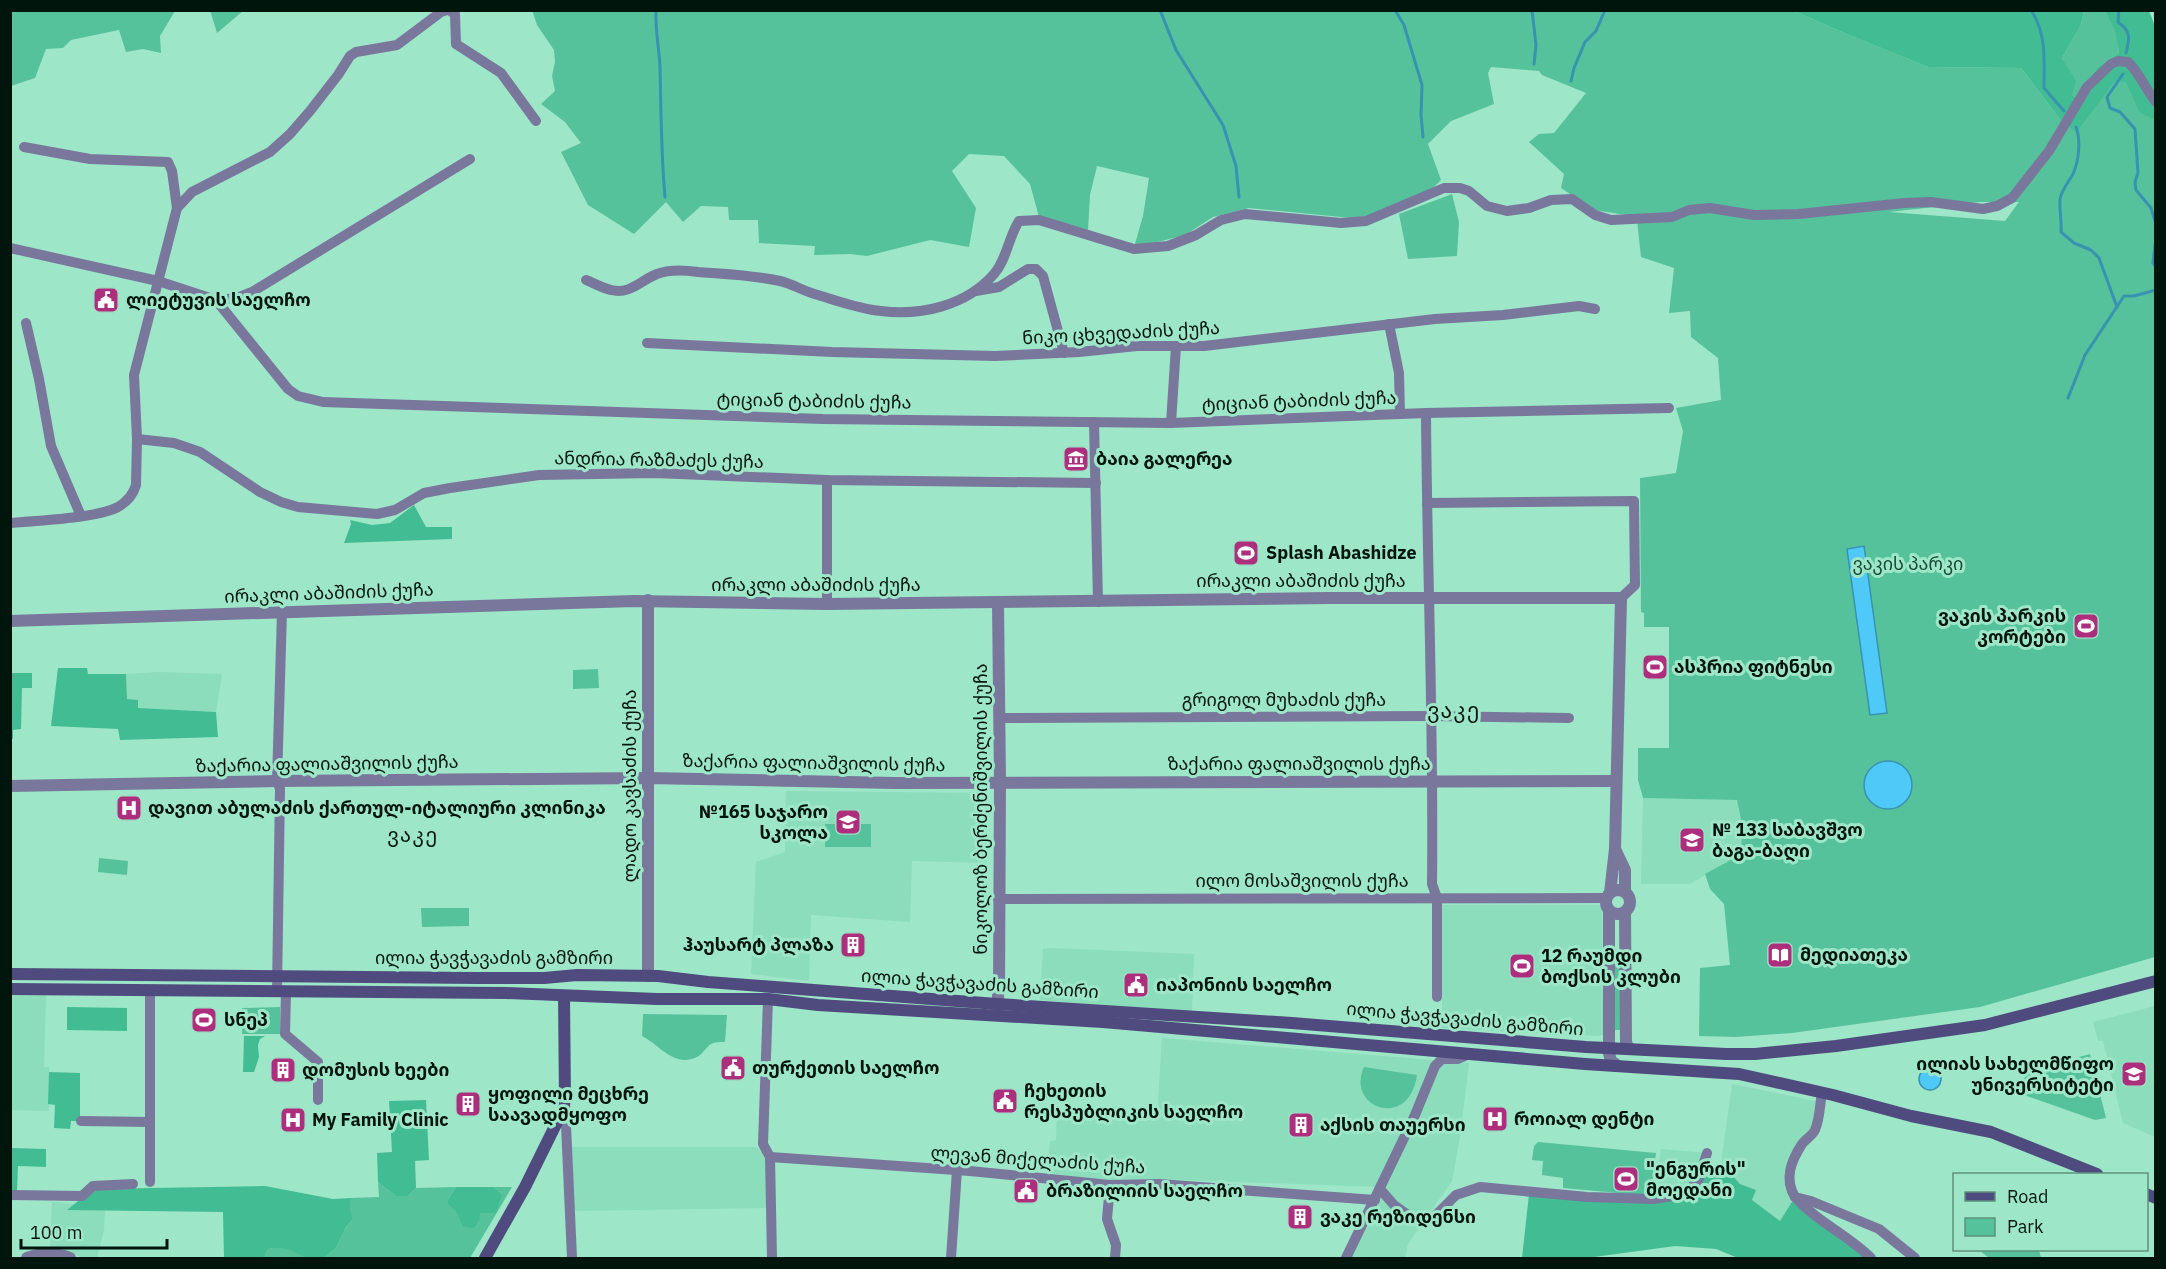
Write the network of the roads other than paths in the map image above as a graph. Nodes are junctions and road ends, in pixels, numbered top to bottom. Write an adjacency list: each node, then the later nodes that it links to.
1 (448, 10): 3 (street); 6 (street)
2 (2156, 102): 10 (street)
3 (536, 121)
4 (24, 147): 6 (street)
5 (470, 159): 11 (street)
6 (177, 208): 9 (street)
7 (10, 248): 9 (street)
8 (586, 279): 10 (street)
9 (158, 281): 11 (street); 23 (street)
10 (976, 291): 17 (street)
11 (216, 300): 21 (street, ტიციან ტაბიძის ქუჩა)
12 (1595, 309): 14 (street, ნიკო ცხვედაძის ქუჩა)
13 (26, 323): 27 (street)
14 (1389, 324): 16 (street, ნიკო ცხვედაძის ქუჩა); 20 (street)
15 (647, 343): 17 (street, ნიკო ცხვედაძის ქუჩა)
16 (1176, 346): 17 (street, ნიკო ცხვედაძის ქუჩა); 22 (street)
17 (1064, 352)
18 (1669, 408): 19 (street, ტიციან ტაბიძის ქუჩა)
19 (1426, 413): 20 (street, ტიციან ტაბიძის ქუჩა); 26 (street)
20 (1400, 414): 22 (street, ტიციან ტაბიძის ქუჩა)
21 (1094, 422): 22 (street, ტიციან ტაბიძის ქუჩა); 25 (street)
22 (1171, 423)
23 (137, 439): 24 (street, ანდრია რაზმაძეს ქუჩა); 27 (street)
24 (827, 480): 25 (street, ანდრია რაზმაძეს ქუჩა); 34 (street)
25 (1096, 483): 32 (street)
26 (1427, 503): 29 (street); 30 (street)
27 (81, 516): 28 (street)
28 (10, 524)
29 (1621, 598): 30 (street, ირაკლი აბაშიძის ქუჩა); 42 (street)
30 (1428, 599): 32 (street, ირაკლი აბაშიძის ქუჩა); 37 (street)
31 (648, 600): 34 (street, ირაკლი აბაშიძის ქუჩა); 35 (street, ირაკლი აბაშიძის ქუჩა); 40 (street, ლადო კავსაძის ქუჩა)
32 (1098, 602): 33 (street, ირაკლი აბაშიძის ქუჩა)
33 (998, 603): 34 (street, ირაკლი აბაშიძის ქუჩა); 38 (street, ნიკოლოზ ბერძენიშვილის ქუჩა)
34 (827, 604)
35 (282, 612): 36 (street, ირაკლი აბაშიძის ქუჩა); 41 (street)
36 (10, 621)
37 (1431, 716): 38 (street, გრიგოლ მუხაძის ქუჩა); 39 (street, გრიგოლ მუხაძის ქუჩა); 44 (street)
38 (999, 718): 43 (street, ნიკოლოზ ბერძენიშვილის ქუჩა)
39 (1569, 718)
40 (648, 778): 41 (street, ზაქარია ფალიაშვილის ქუჩა); 43 (street, ზაქარია ფალიაშვილის ქუჩა); 52 (street, ლადო კავსაძის ქუჩა)
41 (277, 781): 45 (street, ზაქარია ფალიაშვილის ქუჩა); 54 (street)
42 (1616, 781): 44 (street, ზაქარია ფალიაშვილის ქუჩა); 46 (street)
43 (1000, 782): 44 (street, ზაქარია ფალიაშვილის ქუჩა); 49 (street, ნიკოლოზ ბერძენიშვილის ქუჩა)
44 (1433, 783): 48 (street)
45 (10, 786)
46 (1615, 849): 47 (street); 50 (street)
47 (1625, 892): 50 (street); 51 (street)
48 (1437, 898): 49 (street, ილო მოსაშვილის ქუჩა); 50 (street, ილო მოსაშვილის ქუჩა); 60 (street)
49 (998, 899): 62 (street, ნიკოლოზ ბერძენიშვილის ქუჩა)
50 (1609, 901): 51 (street); 63 (street)
51 (1624, 912): 65 (street)
52 (648, 973): 54 (main road, ილია ჭავჭავაძის გამზირი); 62 (main road, ილია ჭავჭავაძის გამზირი)
53 (10, 974): 54 (main road, ილია ჭავჭავაძის გამზირი)
54 (277, 977): 58 (street)
55 (2156, 981): 65 (main road, ილია ჭავჭავაძის გამზირი)
56 (10, 989): 57 (main road, ილია ჭავჭავაძის გამზირი)
57 (150, 991): 58 (main road, ილია ჭავჭავაძის გამზირი); 73 (street)
58 (281, 991): 59 (main road, ილია ჭავჭავაძის გამზირი); 70 (street)
59 (564, 996): 61 (main road, ილია ჭავჭავაძის გამზირი); 71 (main road)
60 (1437, 997)
61 (768, 999): 62 (main road, ილია ჭავჭავაძის გამზირი); 75 (street)
62 (996, 1009): 63 (main road, ილია ჭავჭავაძის გამზირი); 64 (main road, ილია ჭავჭავაძის გამზირი)
63 (1609, 1048): 65 (main road, ილია ჭავჭავაძის გამზირი); 68 (street)
64 (1423, 1050): 66 (main road, ილია ჭავჭავაძის გამზირი); 67 (street)
65 (1629, 1050)
66 (1468, 1054): 67 (street); 68 (main road, ილია ჭავჭავაძის გამზირი)
67 (1435, 1066): 81 (street)
68 (1618, 1066): 69 (main road, ილია ჭავჭავაძის გამზირი)
69 (1822, 1092): 77 (main road, ილია ჭავჭავაძის გამზირი); 83 (street)
70 (318, 1100)
71 (565, 1100): 87 (main road); 88 (street)
72 (81, 1121): 73 (street)
73 (150, 1122): 78 (street)
74 (1707, 1153): 81 (street)
75 (770, 1157): 76 (street, ლევან მიქელაძის ქუჩა); 89 (street)
76 (957, 1170): 80 (street, ლევან მიქელაძის ქუჩა); 90 (street)
77 (2094, 1173)
78 (150, 1182)
79 (133, 1184): 82 (street)
80 (1110, 1185): 84 (street, ლევან მიქელაძის ქუჩა); 91 (street)
81 (1380, 1189): 84 (street)
82 (10, 1195)
83 (1795, 1197): 93 (street); 94 (street)
84 (1375, 1200): 92 (street)
85 (27, 1258): 86 (street)
86 (70, 1258)
87 (485, 1258)
88 (572, 1258)
89 (772, 1258)
90 (951, 1258)
91 (1115, 1258)
92 (1346, 1258)
93 (1871, 1258)
94 (1915, 1258)

